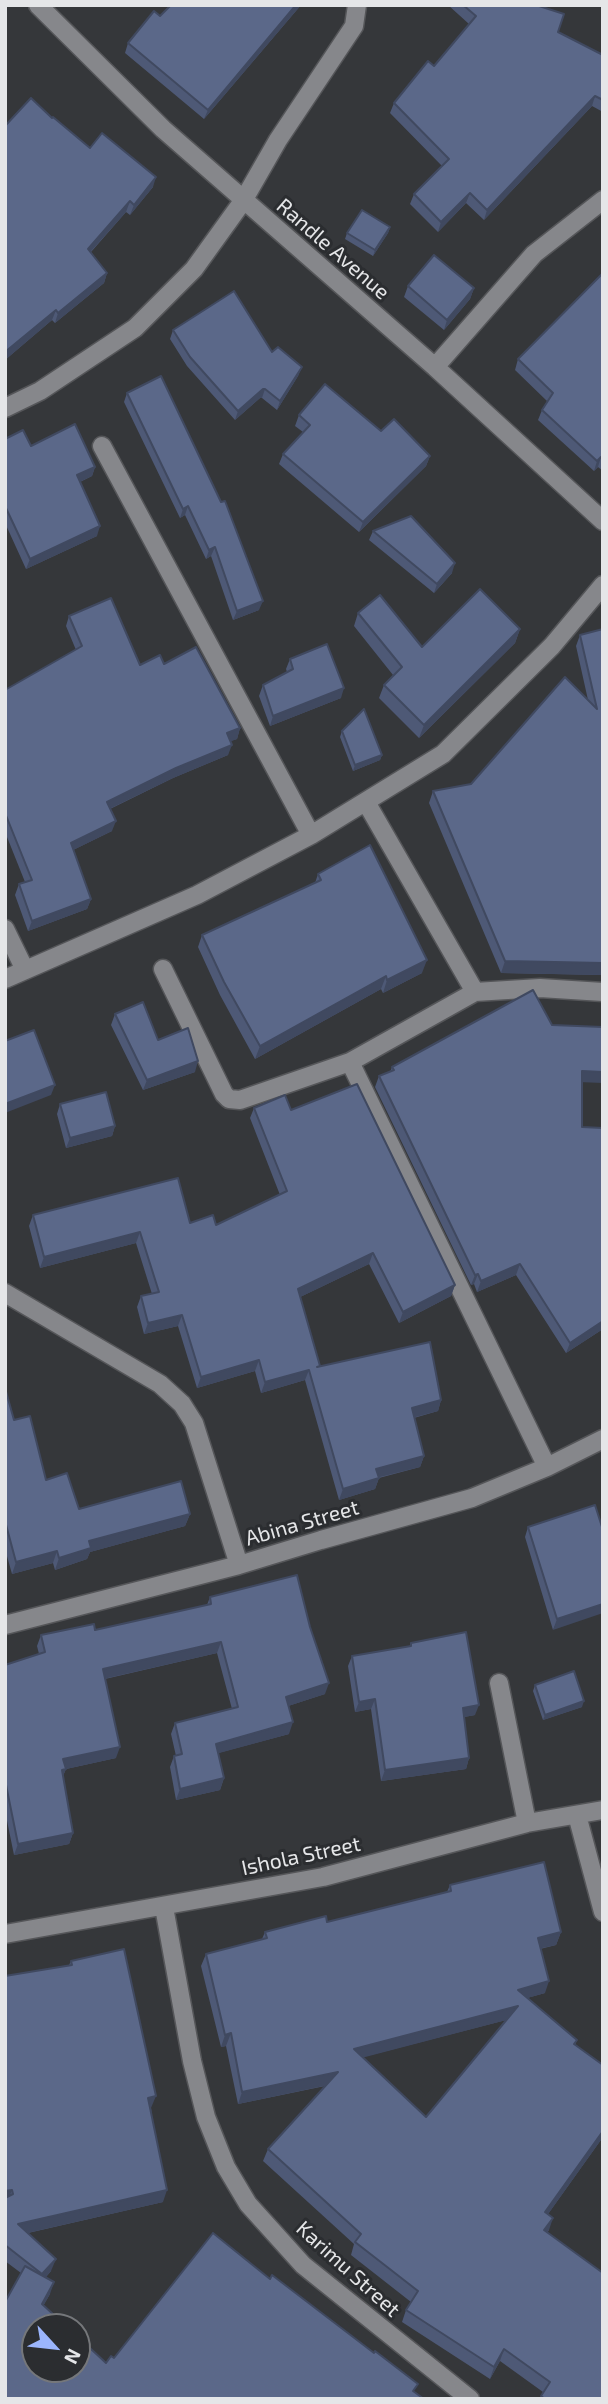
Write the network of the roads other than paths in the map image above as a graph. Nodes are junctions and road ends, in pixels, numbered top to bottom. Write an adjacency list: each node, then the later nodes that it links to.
1 (38, 5): 4 (street, Randle Avenue)
2 (357, 5): 4 (street)
3 (603, 200): 5 (street)
4 (243, 201): 5 (street, Randle Avenue); 6 (street)
5 (435, 367): 8 (street, Randle Avenue)
6 (5, 408)
7 (102, 446): 11 (street)
8 (603, 521)
9 (603, 584): 10 (street)
10 (366, 802): 11 (street); 16 (street)
11 (311, 835): 14 (street)
12 (5, 929): 14 (street)
13 (163, 969): 18 (street)
14 (25, 970): 15 (street)
15 (5, 979)
16 (475, 992): 17 (street); 18 (street)
17 (603, 992)
18 (350, 1062): 21 (street)
19 (5, 1293): 22 (street)
20 (603, 1439): 21 (street, Abina Street)
21 (547, 1468): 22 (street, Abina Street)
22 (239, 1565): 23 (street, Abina Street)
23 (5, 1625)
24 (499, 1683): 27 (street)
25 (603, 1810): 26 (street, Ishola Street)
26 (577, 1815): 27 (street, Ishola Street); 29 (street)
27 (527, 1823): 28 (street, Ishola Street)
28 (164, 1907): 30 (street, Ishola Street); 31 (street, Karimu Street)
29 (603, 1912)
30 (5, 1934)
31 (470, 2399)

